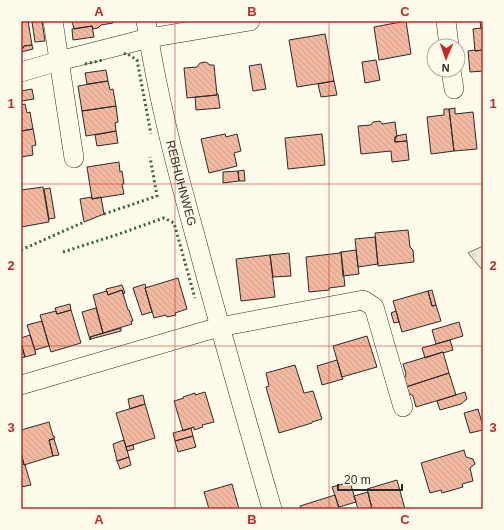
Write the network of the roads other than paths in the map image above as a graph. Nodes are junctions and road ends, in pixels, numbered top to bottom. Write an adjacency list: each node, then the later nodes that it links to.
1 (53, 21): 6 (street)
2 (250, 21): 4 (street)
3 (446, 21): 5 (street)
4 (147, 30): 6 (street); 11 (street, REBHUHNWEG)
5 (448, 38)
6 (60, 61): 7 (street); 10 (street)
7 (21, 72)
8 (452, 78): 9 (street)
9 (454, 89)
10 (74, 158)
11 (219, 327): 12 (street); 13 (street); 14 (street, REBHUHNWEG)
12 (21, 385)
13 (403, 407)
14 (272, 509)

